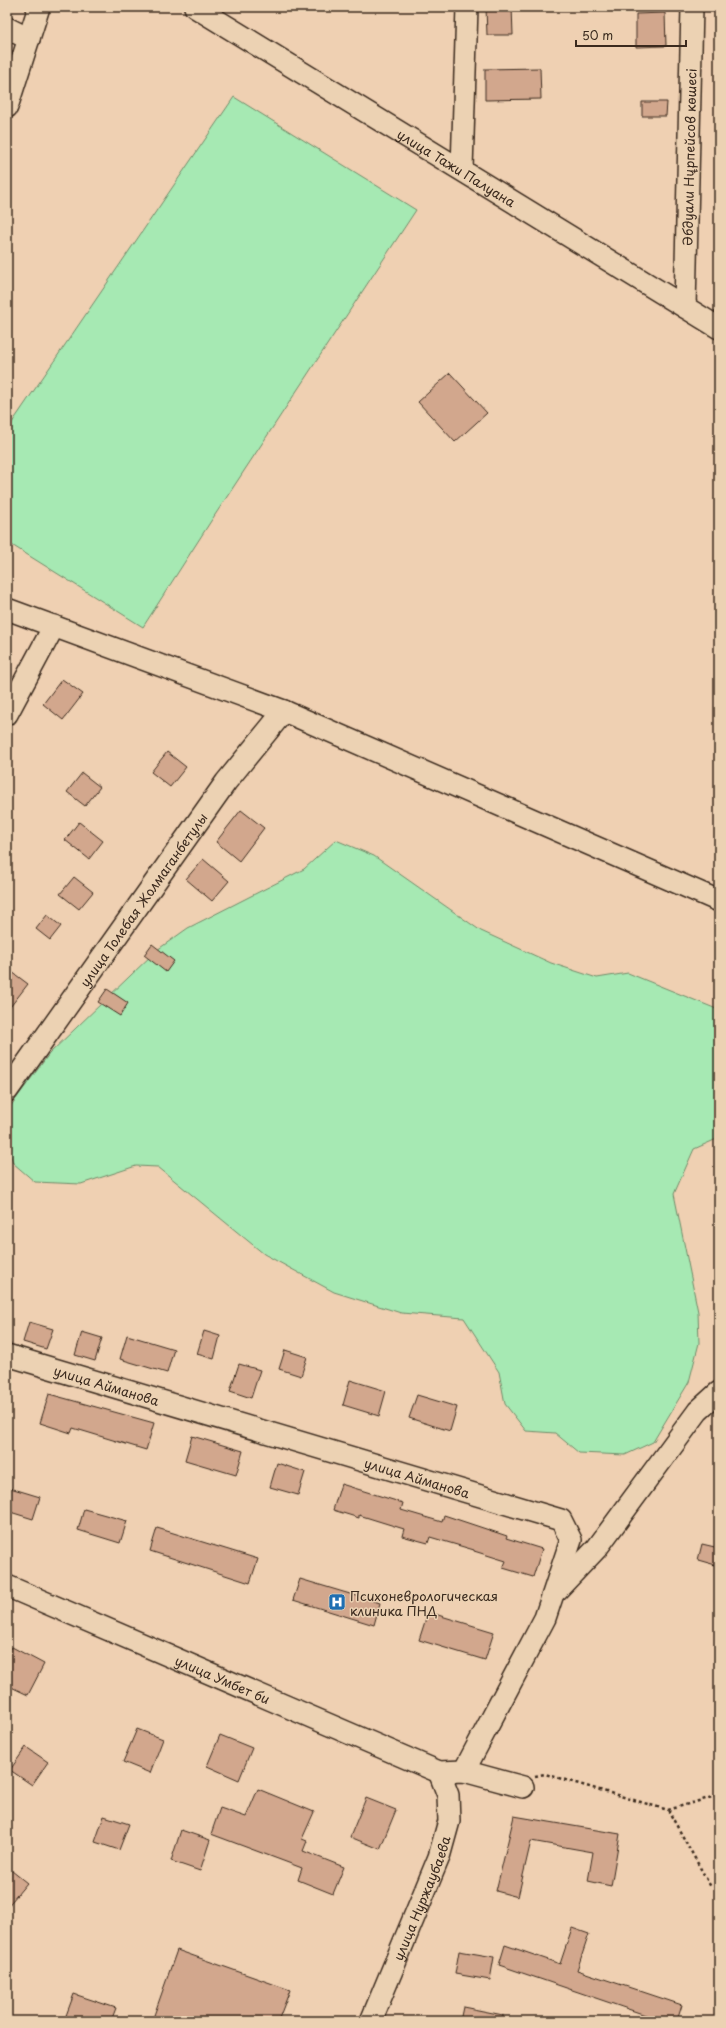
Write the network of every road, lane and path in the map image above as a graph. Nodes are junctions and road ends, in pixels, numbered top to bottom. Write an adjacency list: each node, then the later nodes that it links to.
1 (39, 7): 6 (street)
2 (195, 7): 8 (street, улица Тажи Палуана)
3 (467, 7): 8 (street)
4 (692, 7): 9 (street, Әбдуали Нұрпейсов көшесі)
5 (7, 28): 6 (street)
6 (29, 39): 7 (street)
7 (7, 107)
8 (462, 169): 9 (street, улица Тажи Палуана)
9 (685, 307): 10 (street, улица Тажи Палуана)
10 (719, 328)
11 (7, 609): 12 (street)
12 (54, 626): 13 (street); 14 (street)
13 (284, 711): 15 (street); 16 (street, улица Толебая Жолмаганбетулы)
14 (7, 714)
15 (719, 901)
16 (7, 1091)
17 (7, 1355): 20 (street, улица Айманова)
18 (719, 1392): 20 (street)
19 (7, 1586): 22 (street, улица Умбет би)
20 (553, 1595): 21 (street, улица Айманова)
21 (464, 1771): 22 (street); 23 (street)
22 (439, 1772): 27 (street, улица Нуржаубаева)
23 (528, 1782): 25 (path)
24 (719, 1795): 25 (path)
25 (668, 1810): 26 (path)
26 (711, 1886)
27 (371, 2021)

